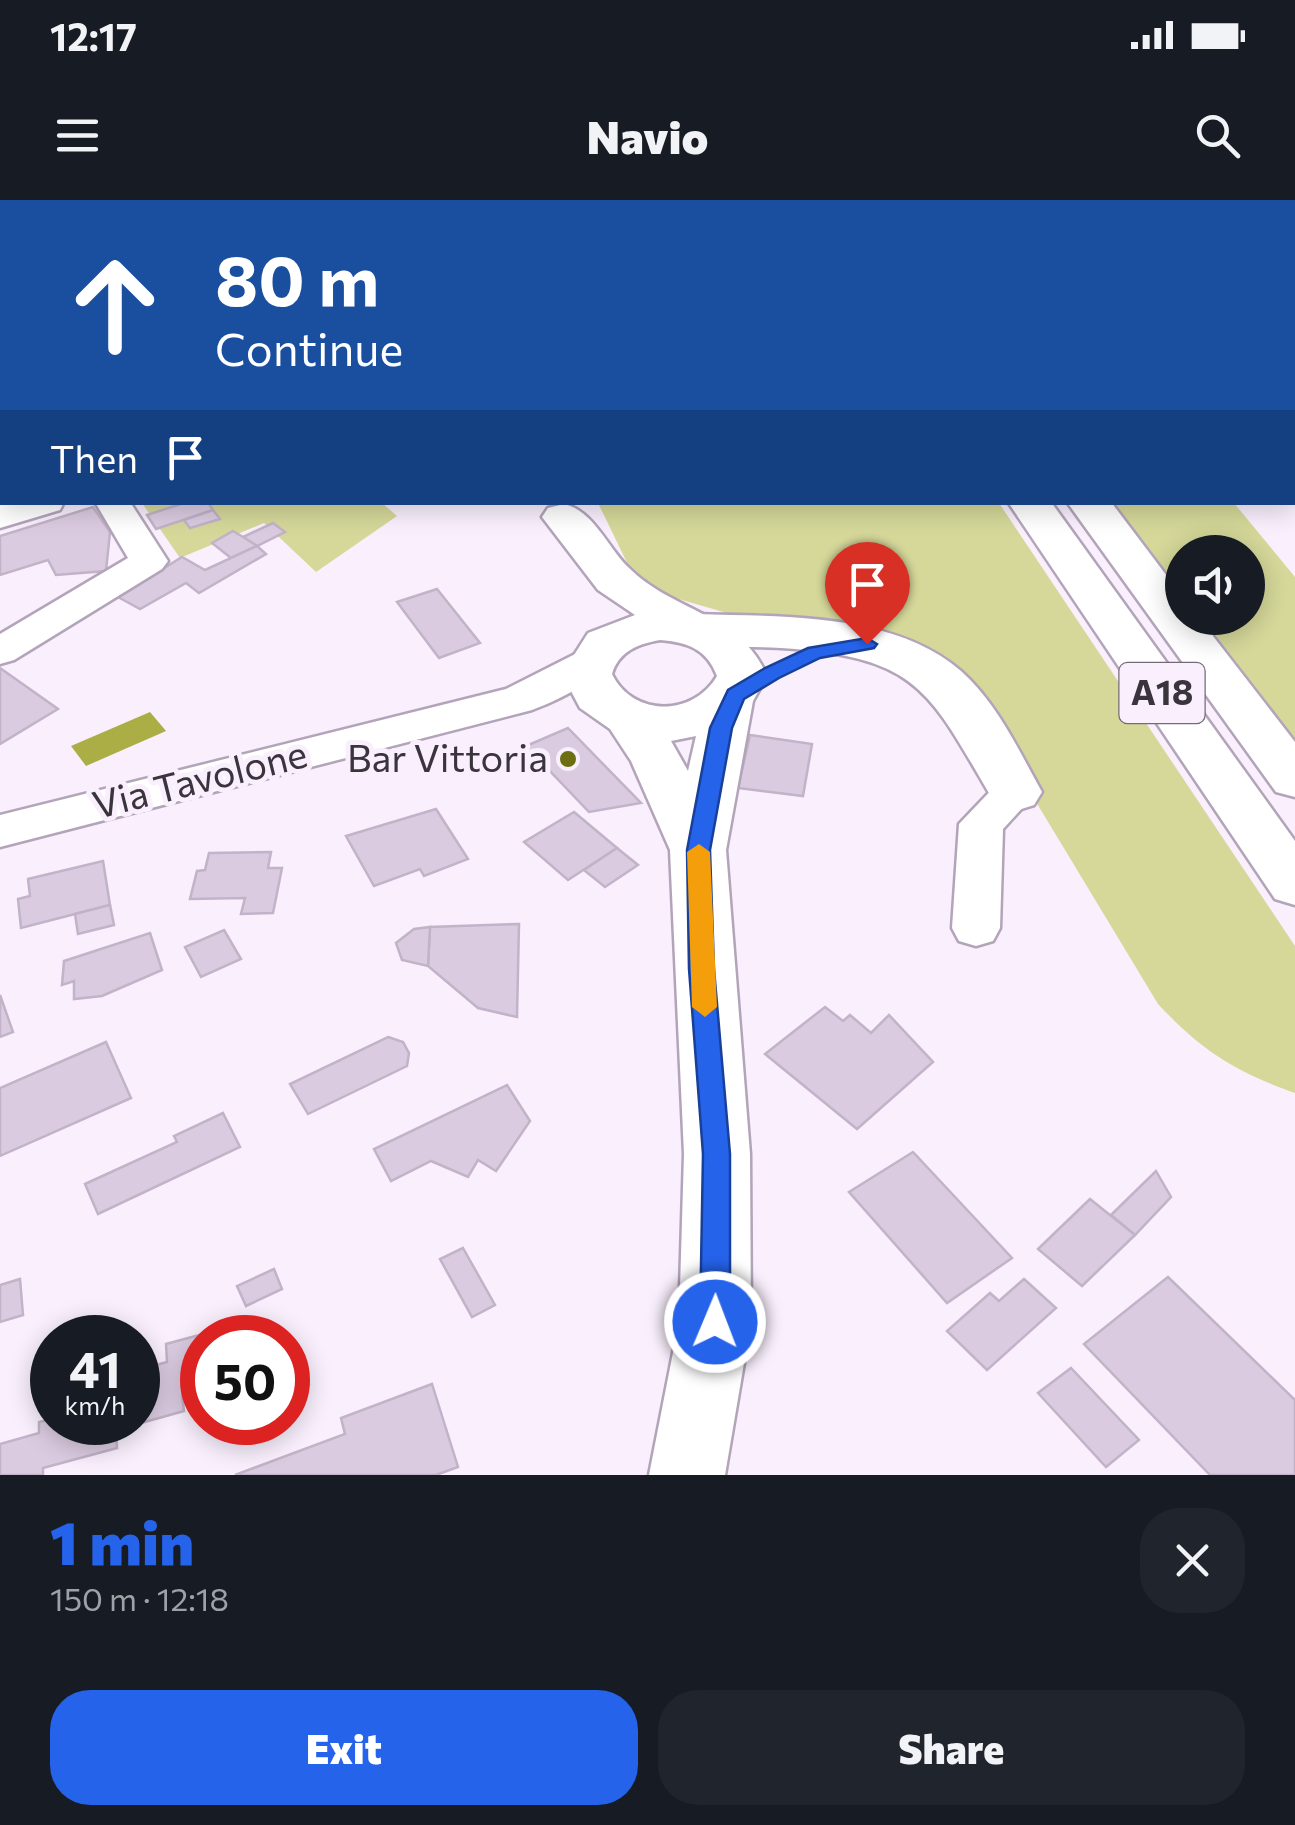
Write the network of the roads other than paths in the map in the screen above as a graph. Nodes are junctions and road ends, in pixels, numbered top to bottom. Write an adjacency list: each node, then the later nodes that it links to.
1 (38, 505): 6 (street)
2 (114, 505): 9 (street)
3 (1031, 505): 18 (main road, A18)
4 (1090, 505): 14 (main road, A18)
5 (561, 510): 7 (main road); 10 (main road)
6 (0, 517)
7 (691, 628): 8 (main road); 10 (main road); 11 (main road)
8 (867, 644): 11 (main road); 15 (main road)
9 (0, 651)
10 (594, 655): 12 (street); 13 (main road)
11 (732, 699): 13 (main road); 17 (main road)
12 (517, 700): 13 (street); 16 (street, Via Tavolone)
13 (623, 716): 17 (main road)
14 (1295, 779)
15 (1016, 792): 19 (street)
16 (0, 831)
17 (698, 850): 20 (main road)
18 (1295, 884)
19 (976, 928)
20 (687, 1475)

